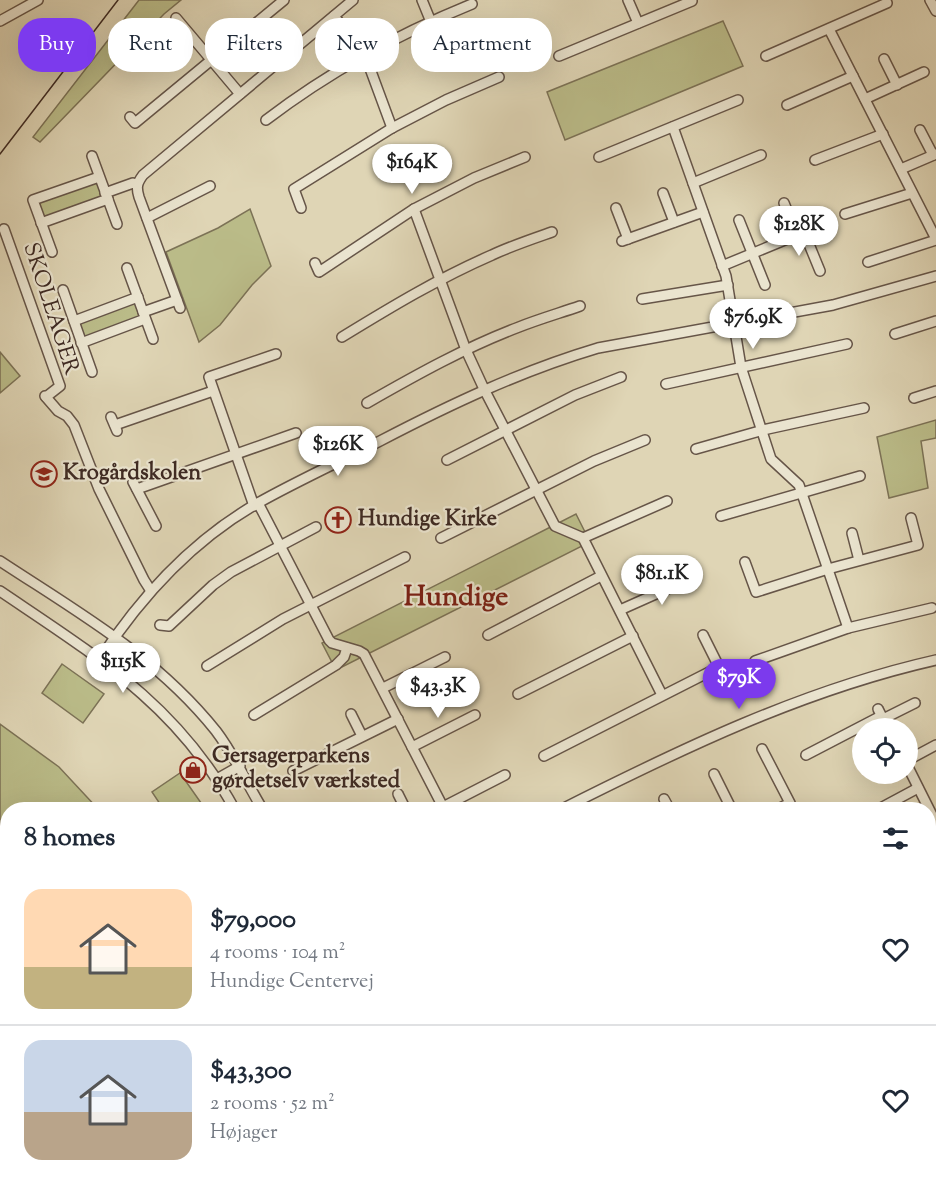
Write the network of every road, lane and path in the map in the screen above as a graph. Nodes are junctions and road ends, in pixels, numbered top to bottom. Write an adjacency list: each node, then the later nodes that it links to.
1 (284, 0): 12 (street)
2 (353, 0): 11 (street)
3 (422, 0): 13 (street)
4 (628, 0): 16 (street)
5 (930, 0): 10 (street)
6 (693, 1): 16 (street)
7 (31, 2): 15 (street)
8 (887, 3): 17 (street)
9 (472, 4): 14 (street)
10 (936, 11)
11 (334, 16): 31 (street)
12 (262, 18)
13 (429, 18)
14 (440, 18)
15 (0, 21)
16 (638, 23): 20 (street)
17 (829, 29): 21 (street); 28 (street)
18 (193, 38): 19 (street)
19 (205, 53)
20 (559, 56)
21 (765, 56)
22 (884, 59): 30 (street)
23 (205, 65): 35 (street)
24 (221, 72): 31 (street)
25 (337, 72): 36 (street)
26 (371, 72): 38 (street)
27 (924, 72): 30 (street)
28 (853, 76): 32 (street); 34 (street)
29 (499, 77): 38 (street)
30 (897, 85): 32 (street)
31 (240, 94): 50 (street)
32 (865, 99): 40 (street)
33 (738, 100): 37 (street)
34 (787, 105)
35 (130, 117)
36 (266, 120)
37 (673, 126): 45 (street); 49 (street)
38 (392, 128): 56 (street)
39 (920, 130): 41 (street)
40 (883, 134): 46 (street); 47 (street)
41 (934, 154): 47 (street)
42 (761, 155): 49 (street)
43 (92, 156): 48 (street)
44 (525, 157): 58 (street)
45 (599, 157)
46 (815, 160)
47 (901, 170): 53 (street)
48 (99, 177): 54 (street); 64 (street)
49 (693, 183): 59 (street)
50 (137, 185): 54 (street); 61 (street)
51 (210, 186): 61 (street)
52 (663, 193): 63 (street)
53 (912, 193): 60 (street); 69 (street)
54 (106, 196): 64 (street); 65 (street)
55 (784, 203): 68 (street)
56 (301, 208)
57 (616, 208): 63 (street)
58 (414, 209): 73 (street); 78 (street)
59 (703, 212): 63 (street); 74 (street)
60 (845, 214)
61 (147, 218): 85 (street)
62 (739, 220): 71 (street)
63 (674, 222)
64 (41, 223): 70 (street)
65 (117, 224)
66 (4, 229): 135 (street, SKOLEAGER)
67 (552, 232): 78 (street)
68 (803, 232): 71 (street); 76 (street)
69 (936, 239): 72 (street)
70 (52, 252)
71 (752, 253): 74 (street); 80 (street)
72 (868, 262)
73 (315, 263)
74 (722, 266): 79 (street)
75 (127, 268): 82 (street)
76 (820, 271)
77 (936, 276): 88 (street)
78 (439, 280): 90 (street); 94 (street)
79 (728, 285): 83 (street); 88 (street)
80 (765, 285)
81 (63, 290): 86 (street)
82 (138, 297): 85 (street); 86 (street)
83 (642, 299)
84 (580, 306): 94 (street)
85 (144, 316): 91 (street); 92 (street)
86 (74, 321): 92 (street)
87 (936, 321): 89 (street)
88 (734, 322): 96 (street); 100 (street)
89 (895, 334)
90 (342, 337)
91 (153, 339)
92 (81, 343): 97 (street)
93 (847, 344): 96 (street)
94 (466, 350): 100 (street); 104 (street)
95 (276, 354): 101 (street)
96 (741, 367): 99 (street); 108 (street)
97 (92, 372)
98 (621, 377): 107 (street)
99 (666, 384)
100 (484, 389): 107 (street); 118 (street)
101 (213, 391): 106 (street); 112 (street)
102 (936, 391): 103 (street)
103 (914, 398)
104 (367, 402)
105 (864, 408): 108 (street)
106 (114, 425)
107 (505, 429): 113 (street); 115 (street)
108 (763, 430): 111 (street); 116 (street)
109 (296, 433): 112 (street)
110 (645, 440): 115 (street)
111 (696, 449)
112 (235, 454): 118 (street); 121 (street)
113 (447, 460)
114 (861, 476): 116 (street)
115 (537, 491): 124 (street); 125 (street)
116 (801, 492): 119 (street); 131 (street)
117 (667, 501): 125 (street)
118 (256, 504): 126 (street); 135 (street)
119 (721, 516)
120 (911, 518): 128 (street)
121 (156, 526)
122 (316, 527): 126 (street)
123 (852, 533): 128 (street)
124 (441, 538)
125 (583, 538): 132 (street)
126 (280, 545): 136 (street); 139 (street)
127 (405, 557): 136 (street)
128 (859, 560): 131 (street)
129 (0, 561): 143 (street)
130 (745, 562): 131 (street)
131 (828, 569): 140 (street)
132 (601, 576): 138 (street); 141 (street)
133 (694, 577): 138 (street)
134 (0, 591): 147 (street)
135 (152, 591): 143 (street)
136 (310, 605): 145 (street); 150 (street)
137 (932, 608): 140 (street)
138 (620, 610): 144 (street)
139 (160, 625)
140 (849, 628): 149 (street)
141 (488, 635)
142 (703, 635): 151 (street)
143 (115, 636): 147 (street); 170 (street)
144 (633, 636): 154 (street); 155 (street)
145 (347, 648): 153 (street); 158 (street)
146 (445, 657): 153 (street)
147 (100, 659): 174 (street)
148 (936, 660): 184 (street)
149 (755, 661)
150 (207, 666)
151 (719, 667): 152 (street); 155 (street)
152 (729, 682)
153 (383, 688): 162 (street)
154 (518, 694)
155 (662, 695): 169 (street)
156 (915, 703): 160 (street)
157 (351, 714): 163 (street)
158 (254, 715)
159 (476, 715): 165 (street)
160 (881, 715): 161 (street); 167 (street)
161 (882, 718)
162 (398, 719): 163 (street); 165 (street)
163 (362, 736): 171 (street)
164 (936, 745): 168 (street)
165 (412, 747): 182 (street)
166 (762, 749): 187 (street)
167 (806, 755)
168 (918, 755)
169 (544, 756)
170 (240, 766): 174 (street); 180 (street)
171 (293, 771)
172 (714, 774): 186 (street)
173 (505, 775): 183 (street)
174 (217, 779): 179 (street)
175 (916, 784): 176 (street)
176 (918, 788): 188 (street); 189 (street)
177 (398, 794): 181 (street)
178 (664, 799): 185 (street)
179 (230, 802)
180 (258, 802)
181 (402, 802)
182 (437, 802)
183 (452, 802)
184 (576, 802)
185 (666, 802)
186 (728, 802)
187 (793, 802)
188 (892, 802)
189 (925, 802)

